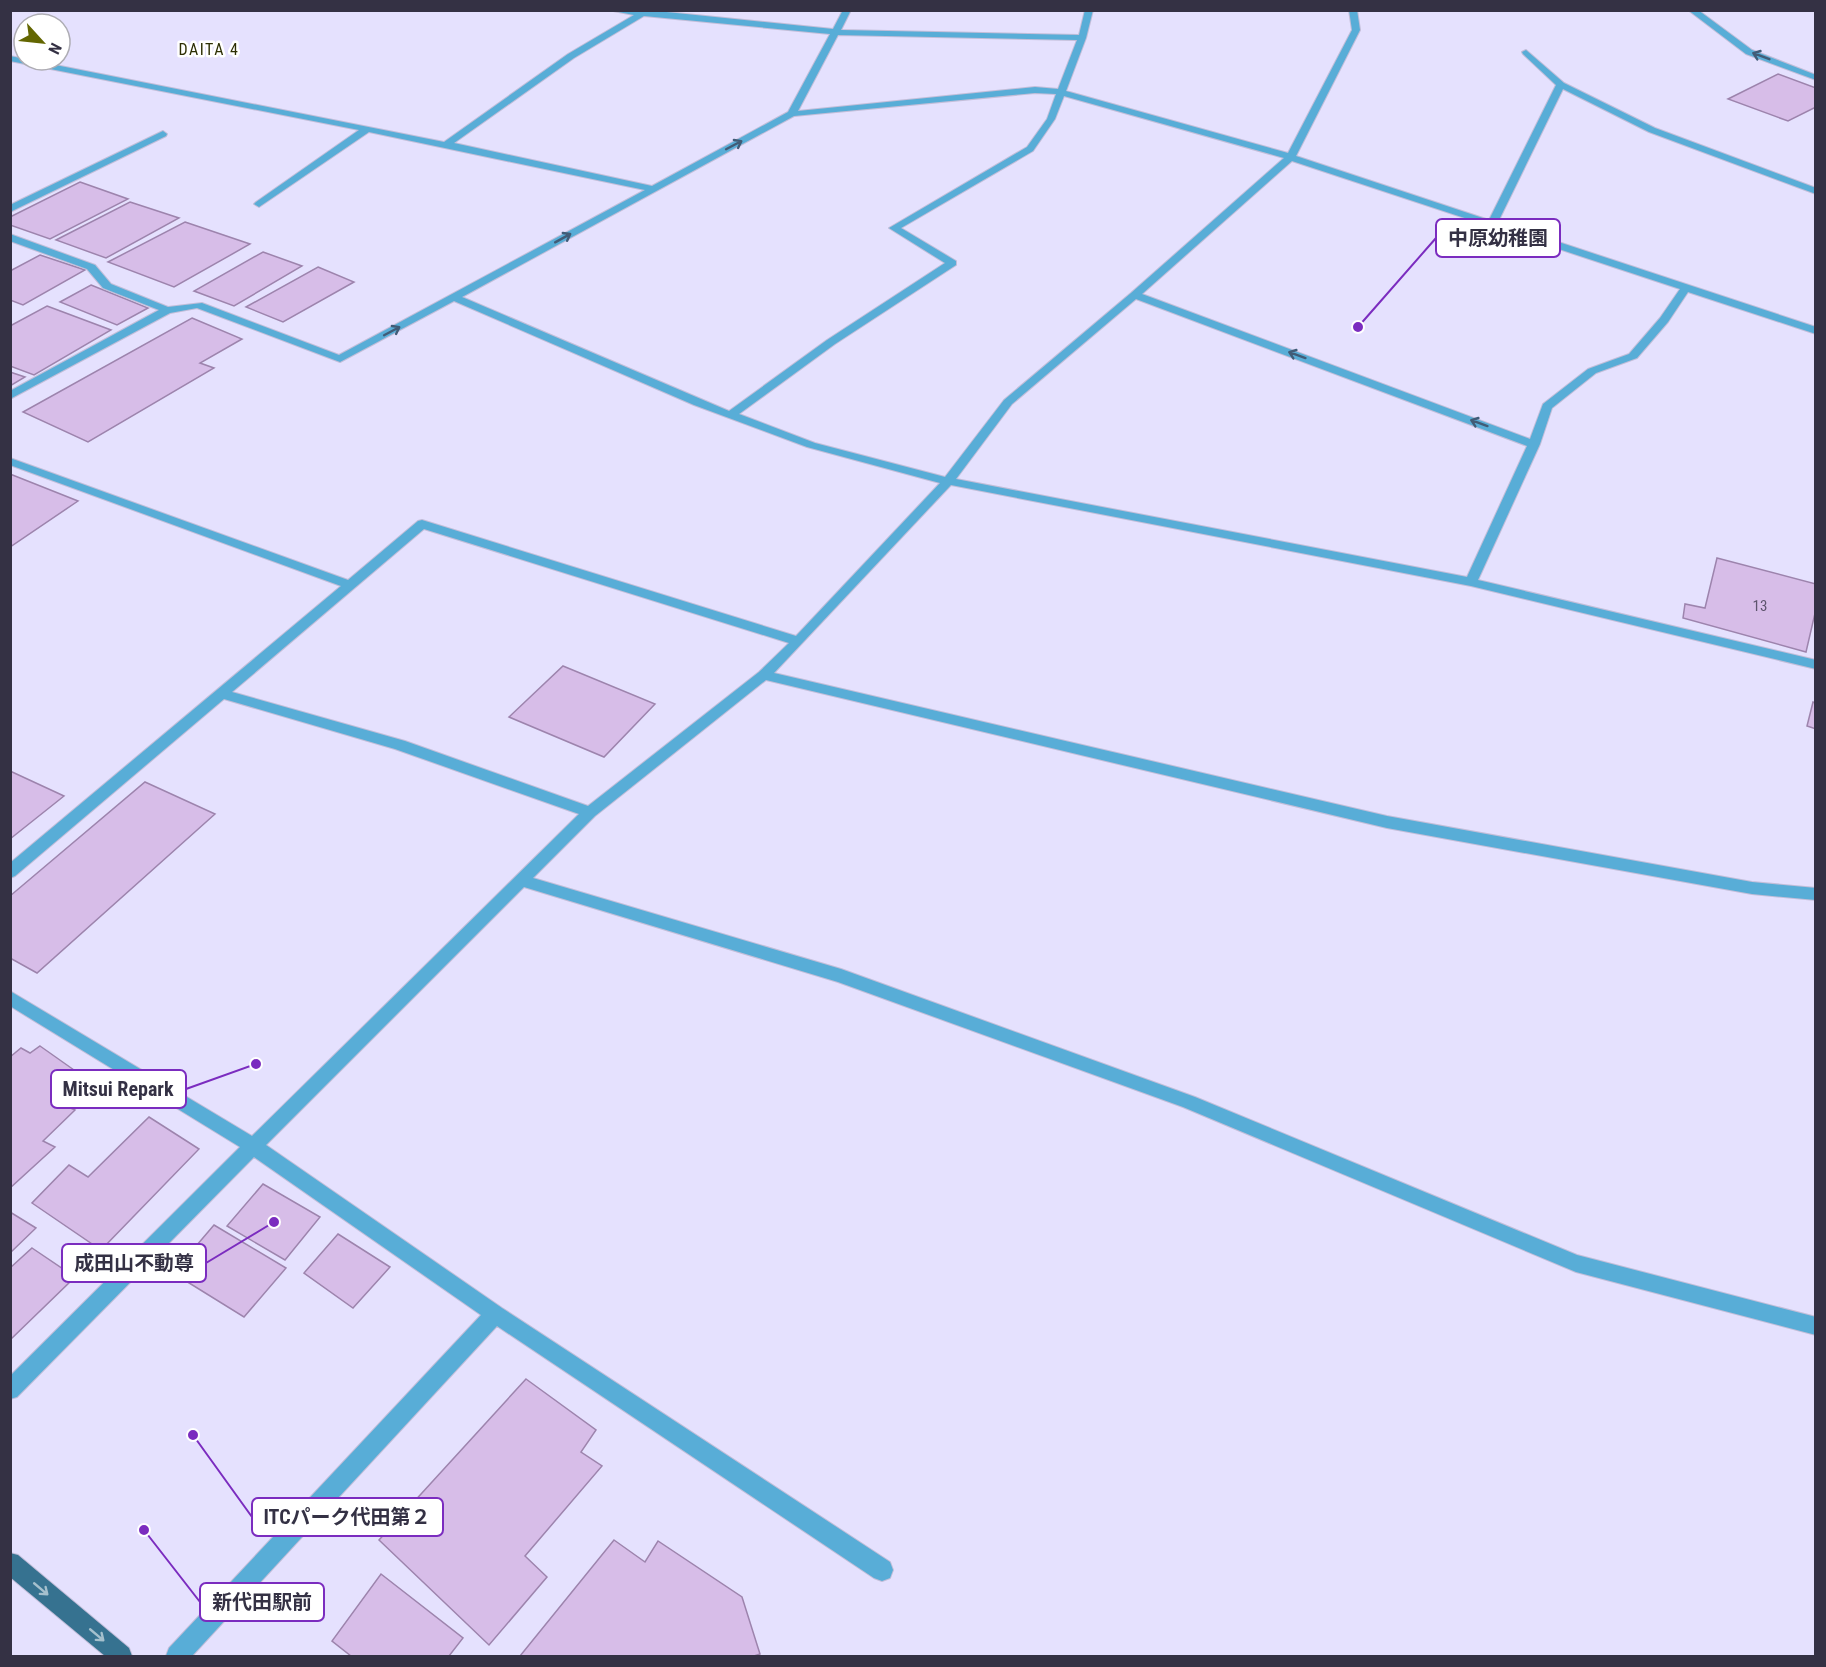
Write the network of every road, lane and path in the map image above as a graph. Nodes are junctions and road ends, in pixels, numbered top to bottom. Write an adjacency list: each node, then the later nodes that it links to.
1 (612, 10): 6 (street)
2 (847, 10): 7 (street)
3 (1089, 10): 8 (street)
4 (1353, 10): 18 (street)
5 (1692, 10): 11 (street, one-way to 5)
6 (644, 12): 7 (street); 17 (street)
7 (834, 32): 8 (street); 14 (street)
8 (1082, 38): 13 (street)
9 (1526, 51): 12 (street)
10 (10, 58): 15 (street)
11 (1815, 78)
12 (1561, 86): 20 (street); 23 (street)
13 (1061, 92): 14 (street); 18 (street); 31 (street)
14 (792, 114): 19 (street, one-way to 14)
15 (367, 129): 17 (street); 21 (street)
16 (163, 134): 22 (street)
17 (447, 144): 19 (street)
18 (1291, 157): 23 (street); 26 (street)
19 (653, 189): 27 (street, one-way to 19)
20 (1815, 191)
21 (259, 204)
22 (10, 209)
23 (1492, 224): 25 (street)
24 (10, 237): 28 (street)
25 (1685, 289): 29 (street); 32 (street)
26 (1135, 295): 32 (street, one-way to 26); 34 (street)
27 (455, 298): 28 (street, one-way to 27); 31 (street)
28 (167, 310): 30 (street)
29 (1815, 331)
30 (10, 396)
31 (731, 415): 34 (street)
32 (1534, 444): 35 (street)
33 (10, 461): 36 (street)
34 (948, 481): 35 (street); 37 (street)
35 (1471, 582): 38 (street)
36 (348, 584): 37 (street); 40 (street)
37 (799, 641): 39 (street)
38 (1815, 665)
39 (764, 675): 41 (street); 44 (street)
40 (224, 694): 41 (street); 42 (street)
41 (590, 812): 43 (street)
42 (10, 872)
43 (522, 880): 46 (street); 48 (street)
44 (1815, 894)
45 (10, 998): 46 (street)
46 (253, 1146): 47 (street); 49 (street)
47 (495, 1314): 51 (street); 53 (street)
48 (1815, 1326)
49 (10, 1390)
50 (10, 1563): 52 (main road, one-way to 52)
51 (882, 1570)
52 (121, 1656)
53 (177, 1656)

